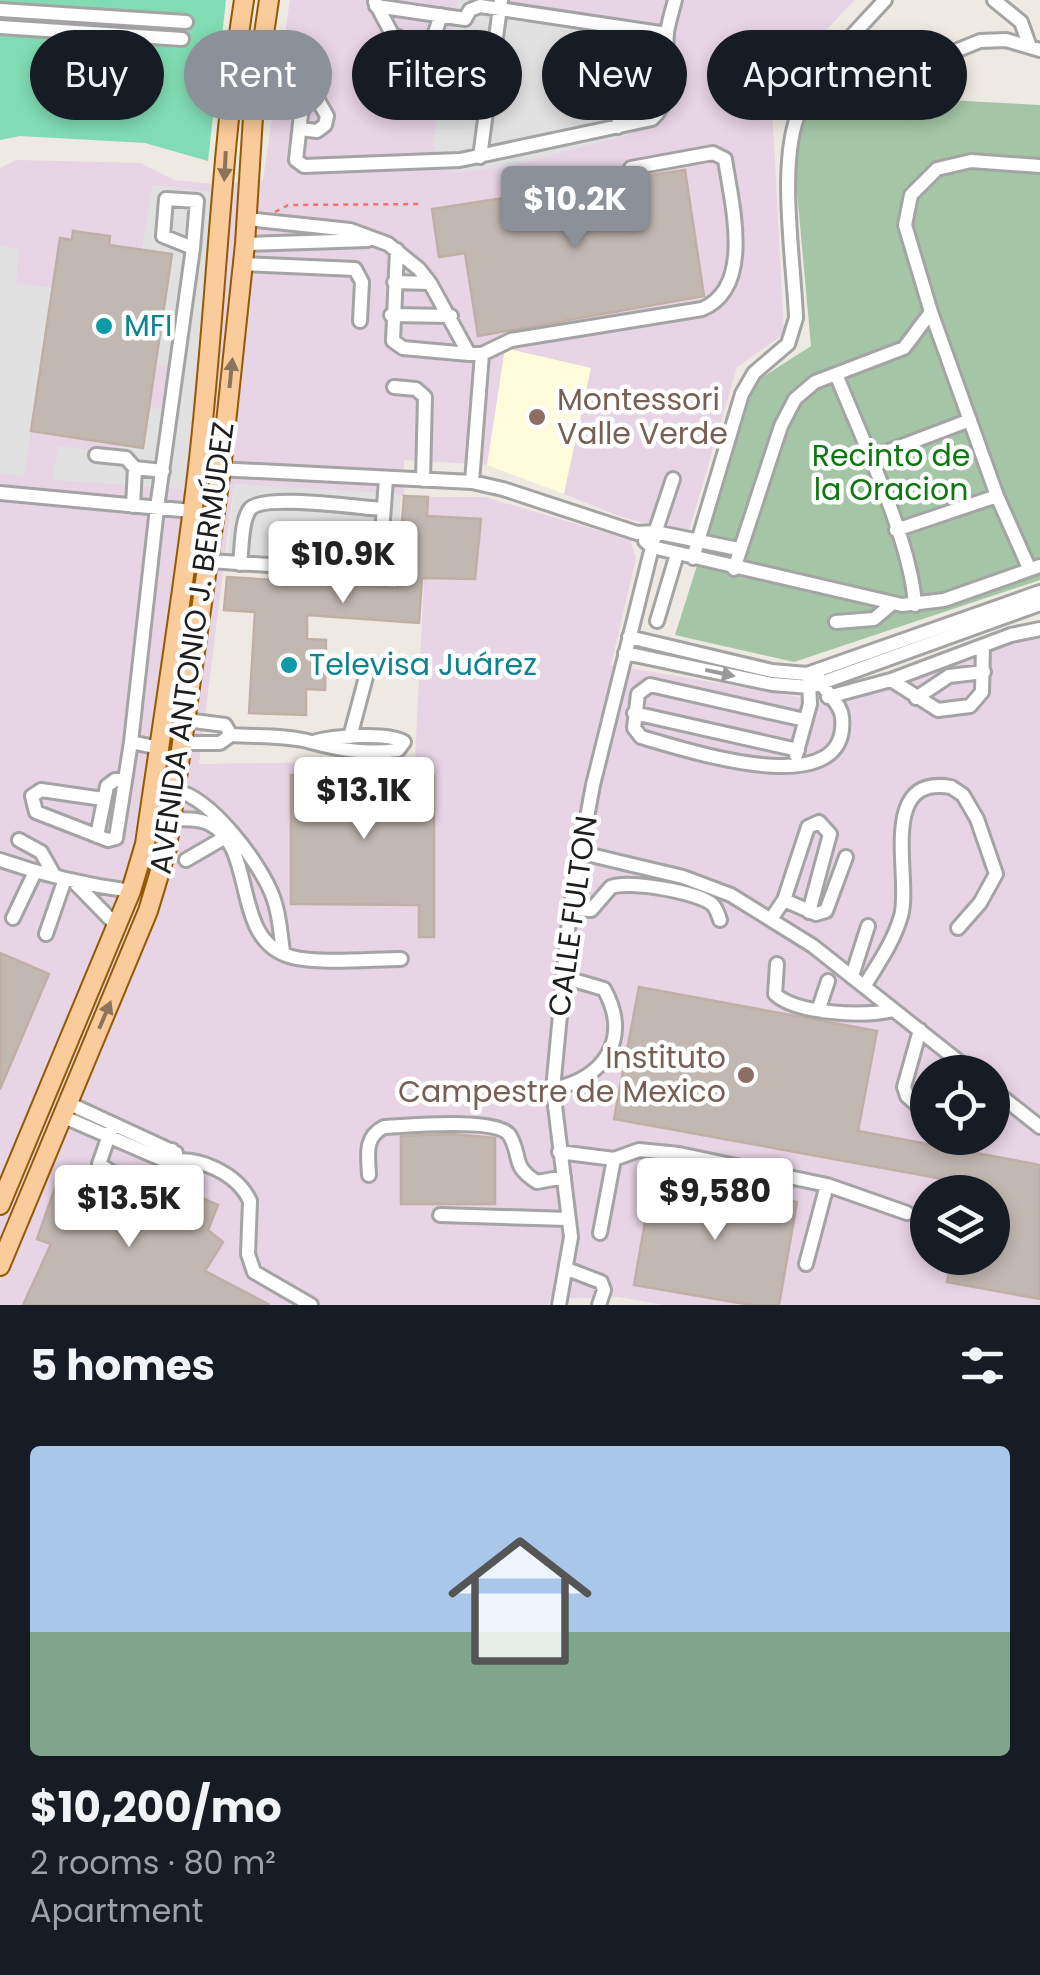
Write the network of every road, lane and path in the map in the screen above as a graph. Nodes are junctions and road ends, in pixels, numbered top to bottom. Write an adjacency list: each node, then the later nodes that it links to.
1 (244, 0): 48 (main road, AVENIDA ANTONIO J. BERMÚDEZ, one-way to 48)
2 (269, 0): 28 (main road, AVENIDA ANTONIO J. BERMÚDEZ)
3 (675, 0): 15 (street)
4 (885, 0): 16 (street)
5 (994, 0): 19 (street)
6 (375, 3): 9 (street); 9 (street)
7 (500, 5): 9 (street); 13 (street); 24 (street)
8 (7, 10): 10 (street); 12 (street)
9 (441, 14)
10 (186, 22)
11 (0, 27): 12 (street)
12 (15, 28): 17 (street)
13 (630, 29): 14 (street); 22 (street)
14 (637, 30)
15 (668, 30)
16 (858, 30)
17 (182, 38)
18 (967, 46): 19 (street)
19 (1035, 48)
20 (647, 120): 22 (street)
21 (797, 120): 64 (street)
22 (618, 126): 24 (street)
23 (300, 129): 24 (street)
24 (480, 156)
25 (1040, 166): 37 (street)
26 (630, 168): 41 (street)
27 (422, 204): 29 (path)
28 (247, 220): 29 (street); 31 (main road, AVENIDA ANTONIO J. BERMÚDEZ)
29 (270, 222): 30 (street)
30 (368, 240): 31 (street); 33 (street)
31 (245, 244): 34 (main road, AVENIDA ANTONIO J. BERMÚDEZ)
32 (193, 248): 50 (street)
33 (396, 250): 35 (street); 36 (street)
34 (242, 264): 40 (street); 49 (main road, AVENIDA ANTONIO J. BERMÚDEZ, one-way to 34)
35 (394, 282): 36 (street); 38 (street)
36 (430, 283): 39 (street)
37 (930, 312): 42 (street); 44 (street)
38 (392, 315): 39 (street); 41 (street)
39 (451, 316): 41 (street)
40 (360, 321)
41 (475, 354): 54 (street)
42 (836, 374): 46 (street); 66 (street)
43 (394, 387): 53 (street)
44 (970, 420): 46 (street); 56 (street)
45 (96, 455): 47 (street)
46 (870, 458): 61 (street)
47 (136, 468): 50 (street); 57 (street)
48 (198, 468): 49 (street); 60 (main road, AVENIDA ANTONIO J. BERMÚDEZ)
49 (221, 470): 52 (street); 69 (main road, AVENIDA ANTONIO J. BERMÚDEZ)
50 (162, 471): 58 (street)
51 (673, 479): 63 (street, CALLE FULTON)
52 (386, 480): 53 (street); 59 (street)
53 (423, 480): 54 (street)
54 (472, 482): 62 (street)
55 (0, 493): 57 (street)
56 (996, 496): 61 (street); 71 (street)
57 (133, 506): 58 (street)
58 (157, 508): 60 (street); 96 (street)
59 (384, 510): 70 (street); 70 (street)
60 (192, 511): 77 (main road, AVENIDA ANTONIO J. BERMÚDEZ)
61 (896, 530): 76 (street)
62 (636, 532): 63 (street); 65 (street)
63 (655, 532): 64 (street); 65 (street, CALLE FULTON)
64 (696, 541): 66 (street); 68 (street)
65 (652, 548): 67 (street); 81 (street, CALLE FULTON)
66 (738, 549): 72 (street)
67 (677, 554): 68 (street); 78 (street)
68 (693, 558): 72 (street)
69 (209, 562): 70 (street); 89 (main road, AVENIDA ANTONIO J. BERMÚDEZ)
70 (240, 564)
71 (1034, 567): 76 (street)
72 (734, 569): 74 (street)
73 (1040, 592): 88 (street)
74 (893, 603): 76 (street); 79 (street)
75 (1040, 604): 88 (street)
76 (915, 605)
77 (178, 618): 86 (main road, AVENIDA ANTONIO J. BERMÚDEZ); 89 (main road)
78 (657, 621)
79 (836, 622)
80 (1040, 629): 82 (street)
81 (630, 637): 83 (street, CALLE FULTON); 88 (street)
82 (983, 646): 84 (street); 87 (street)
83 (625, 653): 88 (street, one-way to 88); 109 (street, CALLE FULTON)
84 (984, 672): 90 (street); 90 (street)
85 (366, 677): 95 (street)
86 (169, 678): 98 (main road); 99 (main road, AVENIDA ANTONIO J. BERMÚDEZ)
87 (891, 680): 88 (street); 90 (street)
88 (816, 683): 93 (street); 101 (street)
89 (192, 686): 92 (main road, AVENIDA ANTONIO J. BERMÚDEZ)
90 (916, 698)
91 (634, 713): 93 (street); 100 (street); 101 (street)
92 (186, 720): 94 (street); 98 (main road, AVENIDA ANTONIO J. BERMÚDEZ)
93 (805, 720): 100 (street)
94 (231, 735): 97 (street); 98 (street)
95 (350, 737): 97 (street); 97 (street)
96 (131, 742): 99 (street); 102 (street)
97 (313, 742)
98 (182, 743): 103 (main road, AVENIDA ANTONIO J. BERMÚDEZ)
99 (159, 748): 115 (main road, AVENIDA ANTONIO J. BERMÚDEZ)
100 (798, 750): 101 (street)
101 (793, 766)
102 (125, 780): 104 (street); 106 (street)
103 (176, 791): 105 (main road, AVENIDA ANTONIO J. BERMÚDEZ); 107 (street)
104 (103, 799): 106 (street); 106 (street)
105 (172, 820): 107 (street); 143 (main road, AVENIDA ANTONIO J. BERMÚDEZ, one-way to 105)
106 (98, 836)
107 (228, 836): 112 (street); 126 (street); 126 (street)
108 (19, 840): 114 (street)
109 (578, 852): 117 (street, CALLE FULTON); 120 (street)
110 (846, 857): 118 (street)
111 (0, 860): 113 (street)
112 (186, 860)
113 (35, 872): 114 (street); 119 (street)
114 (65, 879): 115 (street); 122 (street); 125 (street)
115 (131, 891): 122 (main road, AVENIDA ANTONIO J. BERMÚDEZ)
116 (784, 900): 118 (street); 118 (street); 120 (street)
117 (570, 909): 121 (street); 130 (street, CALLE FULTON)
118 (809, 912)
119 (13, 918)
120 (771, 919): 129 (street)
121 (720, 920)
122 (117, 926): 135 (main road, AVENIDA ANTONIO J. BERMÚDEZ)
123 (868, 926): 129 (street)
124 (958, 928): 132 (street)
125 (46, 934)
126 (282, 951): 127 (street)
127 (402, 959)
128 (777, 964): 133 (street)
129 (852, 976): 132 (street)
130 (563, 977): 140 (street, CALLE FULTON); 140 (street)
131 (828, 981): 133 (street)
132 (865, 986): 134 (street)
133 (819, 1008): 134 (street)
134 (893, 1010): 136 (street)
135 (77, 1022): 143 (main road); 152 (main road, AVENIDA ANTONIO J. BERMÚDEZ)
136 (920, 1030): 137 (street); 138 (street)
137 (913, 1055)
138 (951, 1055)
139 (910, 1066): 141 (street)
140 (553, 1090): 146 (street, CALLE FULTON)
141 (910, 1099)
142 (1010, 1103): 144 (street)
143 (67, 1111): 145 (street); 158 (main road, AVENIDA ANTONIO J. BERMÚDEZ)
144 (1040, 1127)
145 (110, 1131): 147 (street); 147 (street)
146 (559, 1152): 148 (street); 150 (street, CALLE FULTON)
147 (174, 1157): 160 (street)
148 (614, 1159): 151 (street); 156 (street)
149 (368, 1175): 150 (street)
150 (564, 1177): 155 (street, CALLE FULTON)
151 (826, 1185): 153 (street); 157 (street)
152 (0, 1204)
153 (907, 1213)
154 (440, 1215): 155 (street)
155 (568, 1219): 159 (street, CALLE FULTON)
156 (600, 1233)
157 (806, 1264)
158 (0, 1266)
159 (567, 1269): 161 (street, CALLE FULTON); 162 (street)
160 (311, 1305)
161 (561, 1305)
162 (598, 1305)

